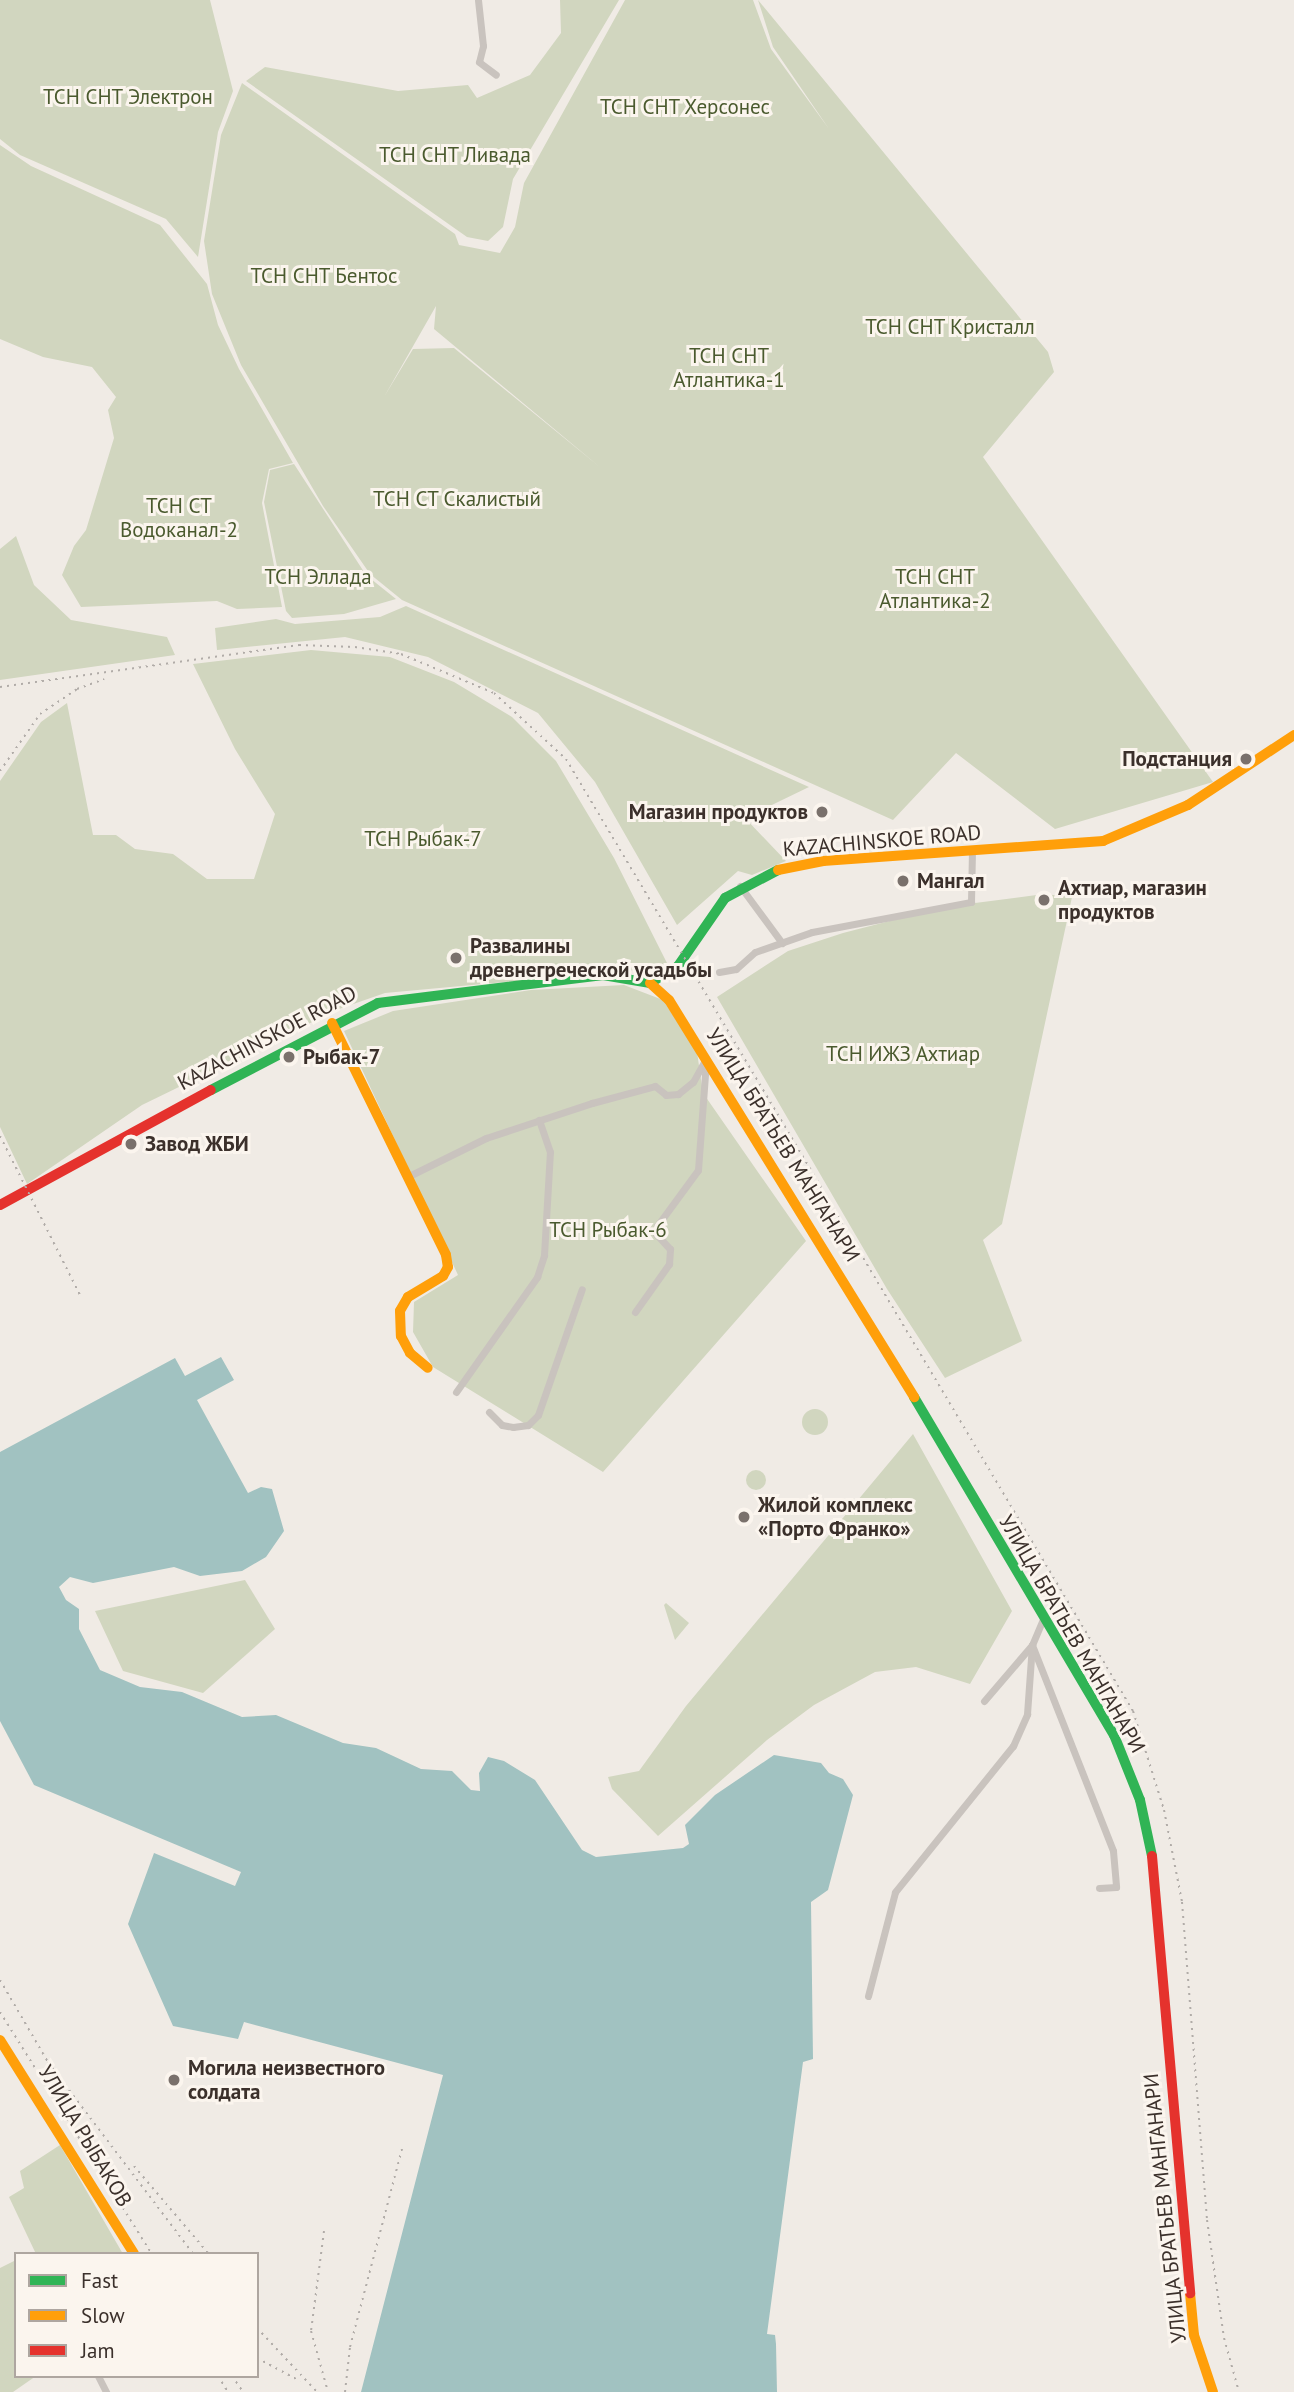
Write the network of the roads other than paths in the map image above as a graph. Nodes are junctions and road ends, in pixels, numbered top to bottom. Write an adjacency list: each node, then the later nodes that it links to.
1 (478, 0): 2 (street)
2 (496, 75)
3 (1294, 735): 4 (street, KAZACHINSKOE ROAD)
4 (972, 851): 5 (street, KAZACHINSKOE ROAD); 6 (street)
5 (740, 886): 6 (street); 8 (street, KAZACHINSKOE ROAD)
6 (782, 943): 7 (street)
7 (719, 972)
8 (650, 983): 9 (street, KAZACHINSKOE ROAD); 10 (street, УЛИЦА БРАТЬЕВ МАНГАНАРИ)
9 (332, 1023): 12 (street); 13 (street, KAZACHINSKOE ROAD)
10 (706, 1059): 11 (street); 15 (street); 19 (street, УЛИЦА БРАТЬЕВ МАНГАНАРИ)
11 (539, 1120): 12 (street); 17 (street)
12 (407, 1177): 16 (street)
13 (0, 1205)
14 (582, 1289): 18 (street)
15 (635, 1312)
16 (428, 1368)
17 (457, 1392)
18 (489, 1412)
19 (1043, 1619): 20 (street); 26 (street, УЛИЦА БРАТЬЕВ МАНГАНАРИ)
20 (1032, 1645): 21 (street); 22 (street); 23 (street)
21 (984, 1701)
22 (1099, 1888)
23 (868, 1996)
24 (0, 2040): 25 (street, УЛИЦА РЫБАКОВ)
25 (133, 2252)
26 (1213, 2392)

